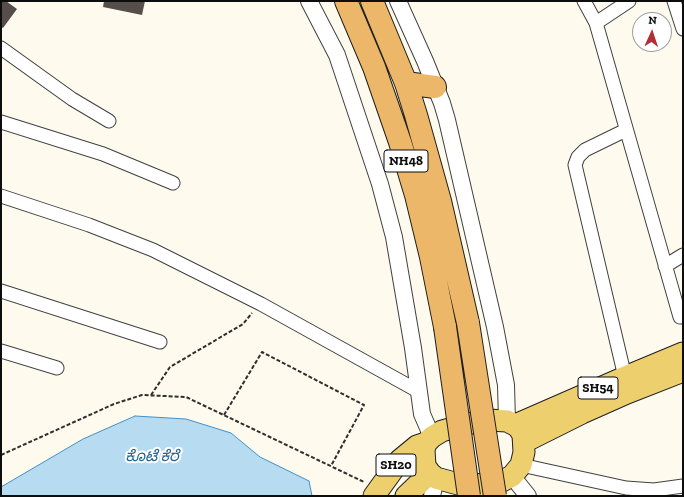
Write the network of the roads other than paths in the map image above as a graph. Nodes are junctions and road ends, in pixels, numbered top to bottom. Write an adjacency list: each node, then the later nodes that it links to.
1 (309, 1): 28 (street)
2 (346, 1): 36 (highway, NH48, bridge)
3 (372, 1): 11 (highway, NH48)
4 (398, 1): 12 (street)
5 (584, 1): 8 (street)
6 (629, 1): 8 (street)
7 (674, 1): 9 (street)
8 (596, 23): 15 (street)
9 (683, 29)
10 (1, 48): 14 (street)
11 (406, 83): 12 (highway); 37 (highway, NH48, bridge)
12 (435, 88): 29 (street)
13 (1, 122): 16 (street)
14 (109, 122)
15 (626, 130): 19 (street); 27 (street)
16 (173, 183)
17 (1, 196): 28 (street)
18 (683, 255): 19 (street)
19 (665, 266): 21 (street)
20 (1, 291): 22 (street)
21 (682, 322)
22 (160, 342)
23 (1, 351): 25 (street)
24 (683, 353): 27 (main road, SH54)
25 (57, 368)
26 (683, 371): 29 (main road, SH54)
27 (625, 377): 29 (main road, SH54)
28 (418, 391): 30 (street)
29 (515, 429): 30 (main road); 31 (main road)
30 (429, 440): 32 (main road); 34 (main road, SH20)
31 (516, 470): 32 (main road); 33 (street); 38 (street)
32 (433, 482): 35 (main road, SH20)
33 (683, 486)
34 (376, 492)
35 (406, 496)
36 (469, 496)
37 (495, 496)
38 (528, 496)

